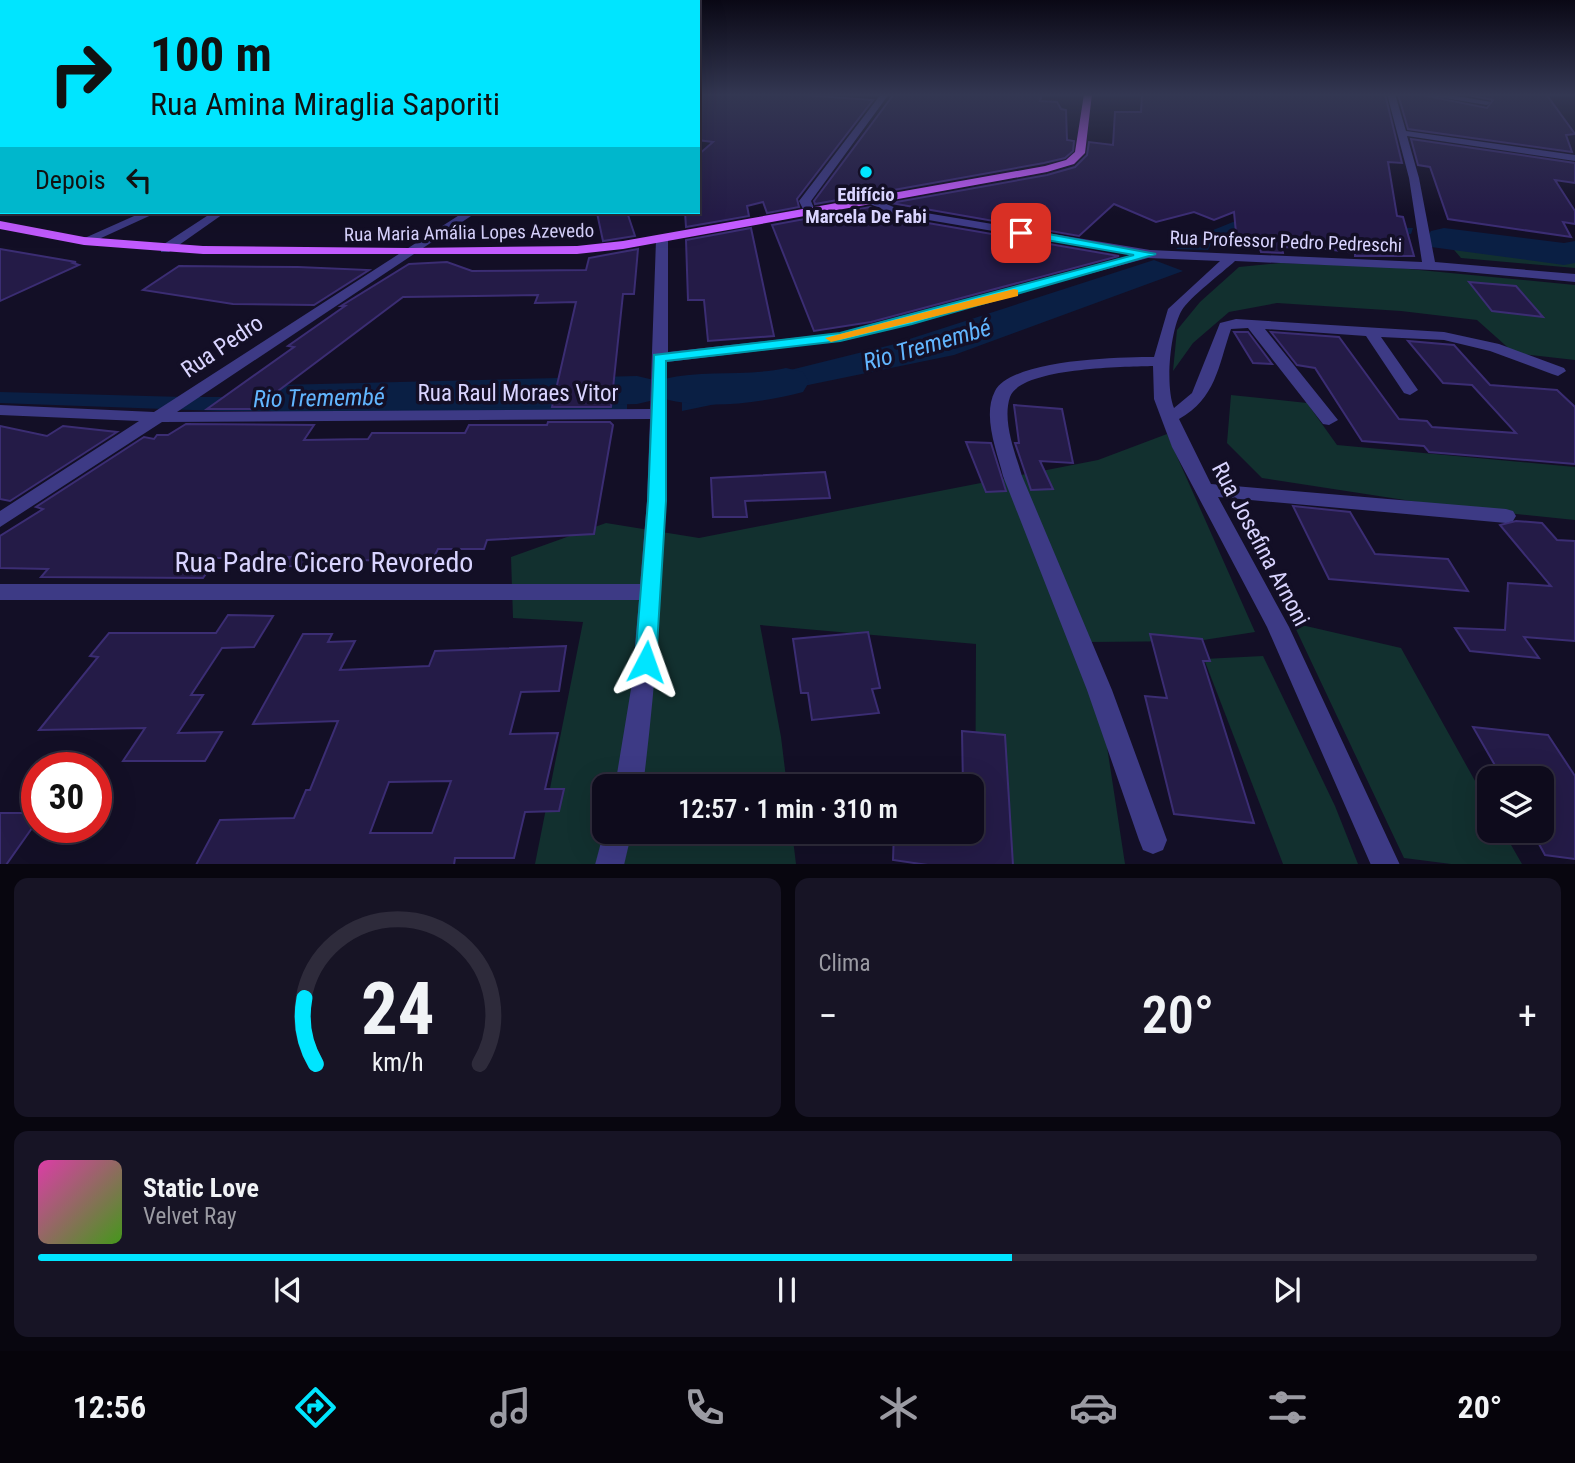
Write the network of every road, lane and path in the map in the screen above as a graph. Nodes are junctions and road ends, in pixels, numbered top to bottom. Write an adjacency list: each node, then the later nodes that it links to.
1 (855, 134): 10 (street)
2 (1084, 134): 6 (main road, Rua Maria Amália Lopes Azevedo)
3 (1403, 134): 18 (street)
4 (1405, 134): 5 (street)
5 (1575, 158)
6 (874, 202): 10 (main road, Rua Maria Amália Lopes Azevedo); 16 (street, Rua Professor Pedro Pedreschi)
7 (147, 214): 13 (street)
8 (217, 214): 14 (street)
9 (468, 214): 15 (street, Rua Pedro)
10 (810, 214): 12 (main road, Rua Maria Amália Lopes Azevedo)
11 (0, 225): 13 (main road, Rua Maria Amália Lopes Azevedo)
12 (662, 240): 15 (main road, Rua Maria Amália Lopes Azevedo); 22 (street)
13 (84, 241): 14 (main road, Rua Maria Amália Lopes Azevedo)
14 (165, 249): 15 (main road, Rua Maria Amália Lopes Azevedo)
15 (409, 253): 27 (street, Rua Pedro)
16 (1150, 254): 17 (street, Rua Professor Pedro Pedreschi); 22 (street)
17 (1230, 259): 18 (street, Rua Professor Pedro Pedreschi); 23 (street, Rua Josefina Arnoni)
18 (1429, 265): 19 (street, Rua Professor Pedro Pedreschi)
19 (1575, 278)
20 (1252, 323): 21 (street); 29 (street); 30 (street)
21 (1370, 331): 24 (street); 25 (street)
22 (659, 358): 28 (street)
23 (1161, 360): 29 (street, Rua Josefina Arnoni); 37 (street)
24 (1558, 371)
25 (1410, 390)
26 (0, 410): 27 (street, Rua Raul Moraes Vitor)
27 (164, 414): 28 (street, Rua Raul Moraes Vitor); 33 (street, Rua Pedro)
28 (659, 414): 35 (street)
29 (1168, 418): 31 (street, Rua Josefina Arnoni)
30 (1329, 420)
31 (1205, 490): 32 (street); 40 (street, Rua Josefina Arnoni)
32 (1506, 516)
33 (0, 520)
34 (0, 592): 35 (street, Rua Padre Cicero Revoredo)
35 (649, 592): 36 (street)
36 (631, 774)
37 (1153, 840)
38 (614, 844): 39 (street)
39 (609, 864)
40 (1386, 864)

